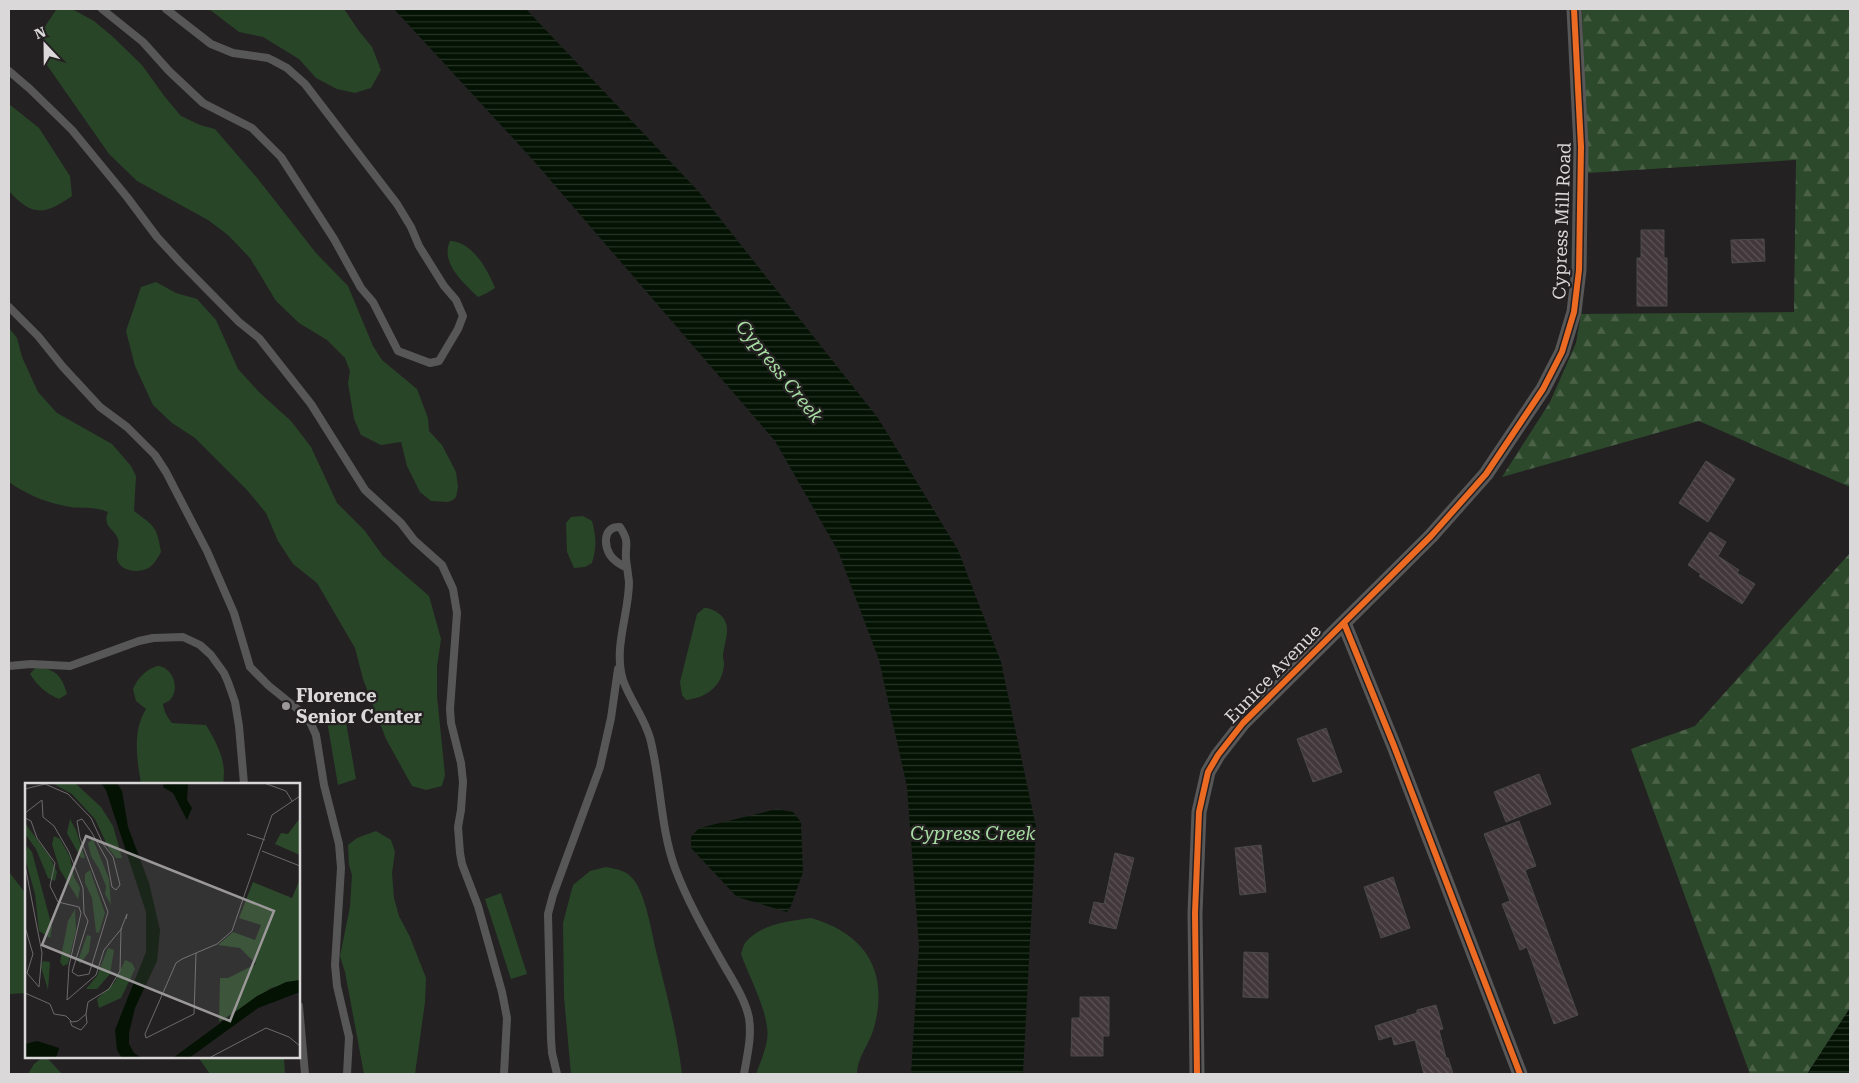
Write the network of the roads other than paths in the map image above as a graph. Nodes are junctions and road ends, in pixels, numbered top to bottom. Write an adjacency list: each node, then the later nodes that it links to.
1 (102, 9): 2 (lane)
2 (166, 9)
3 (1574, 9): 7 (street, Cypress Mill Road)
4 (9, 71): 14 (lane)
5 (9, 307): 13 (lane)
6 (627, 568): 6 (lane); 8 (lane)
7 (1344, 623): 17 (street, Eunice Avenue); 18 (street, Eunice Avenue)
8 (619, 662): 15 (lane); 16 (lane)
9 (9, 666): 10 (lane)
10 (244, 783)
11 (300, 1016): 12 (lane)
12 (306, 1074)
13 (347, 1074)
14 (504, 1074)
15 (557, 1074)
16 (744, 1074)
17 (1197, 1074)
18 (1520, 1074)

